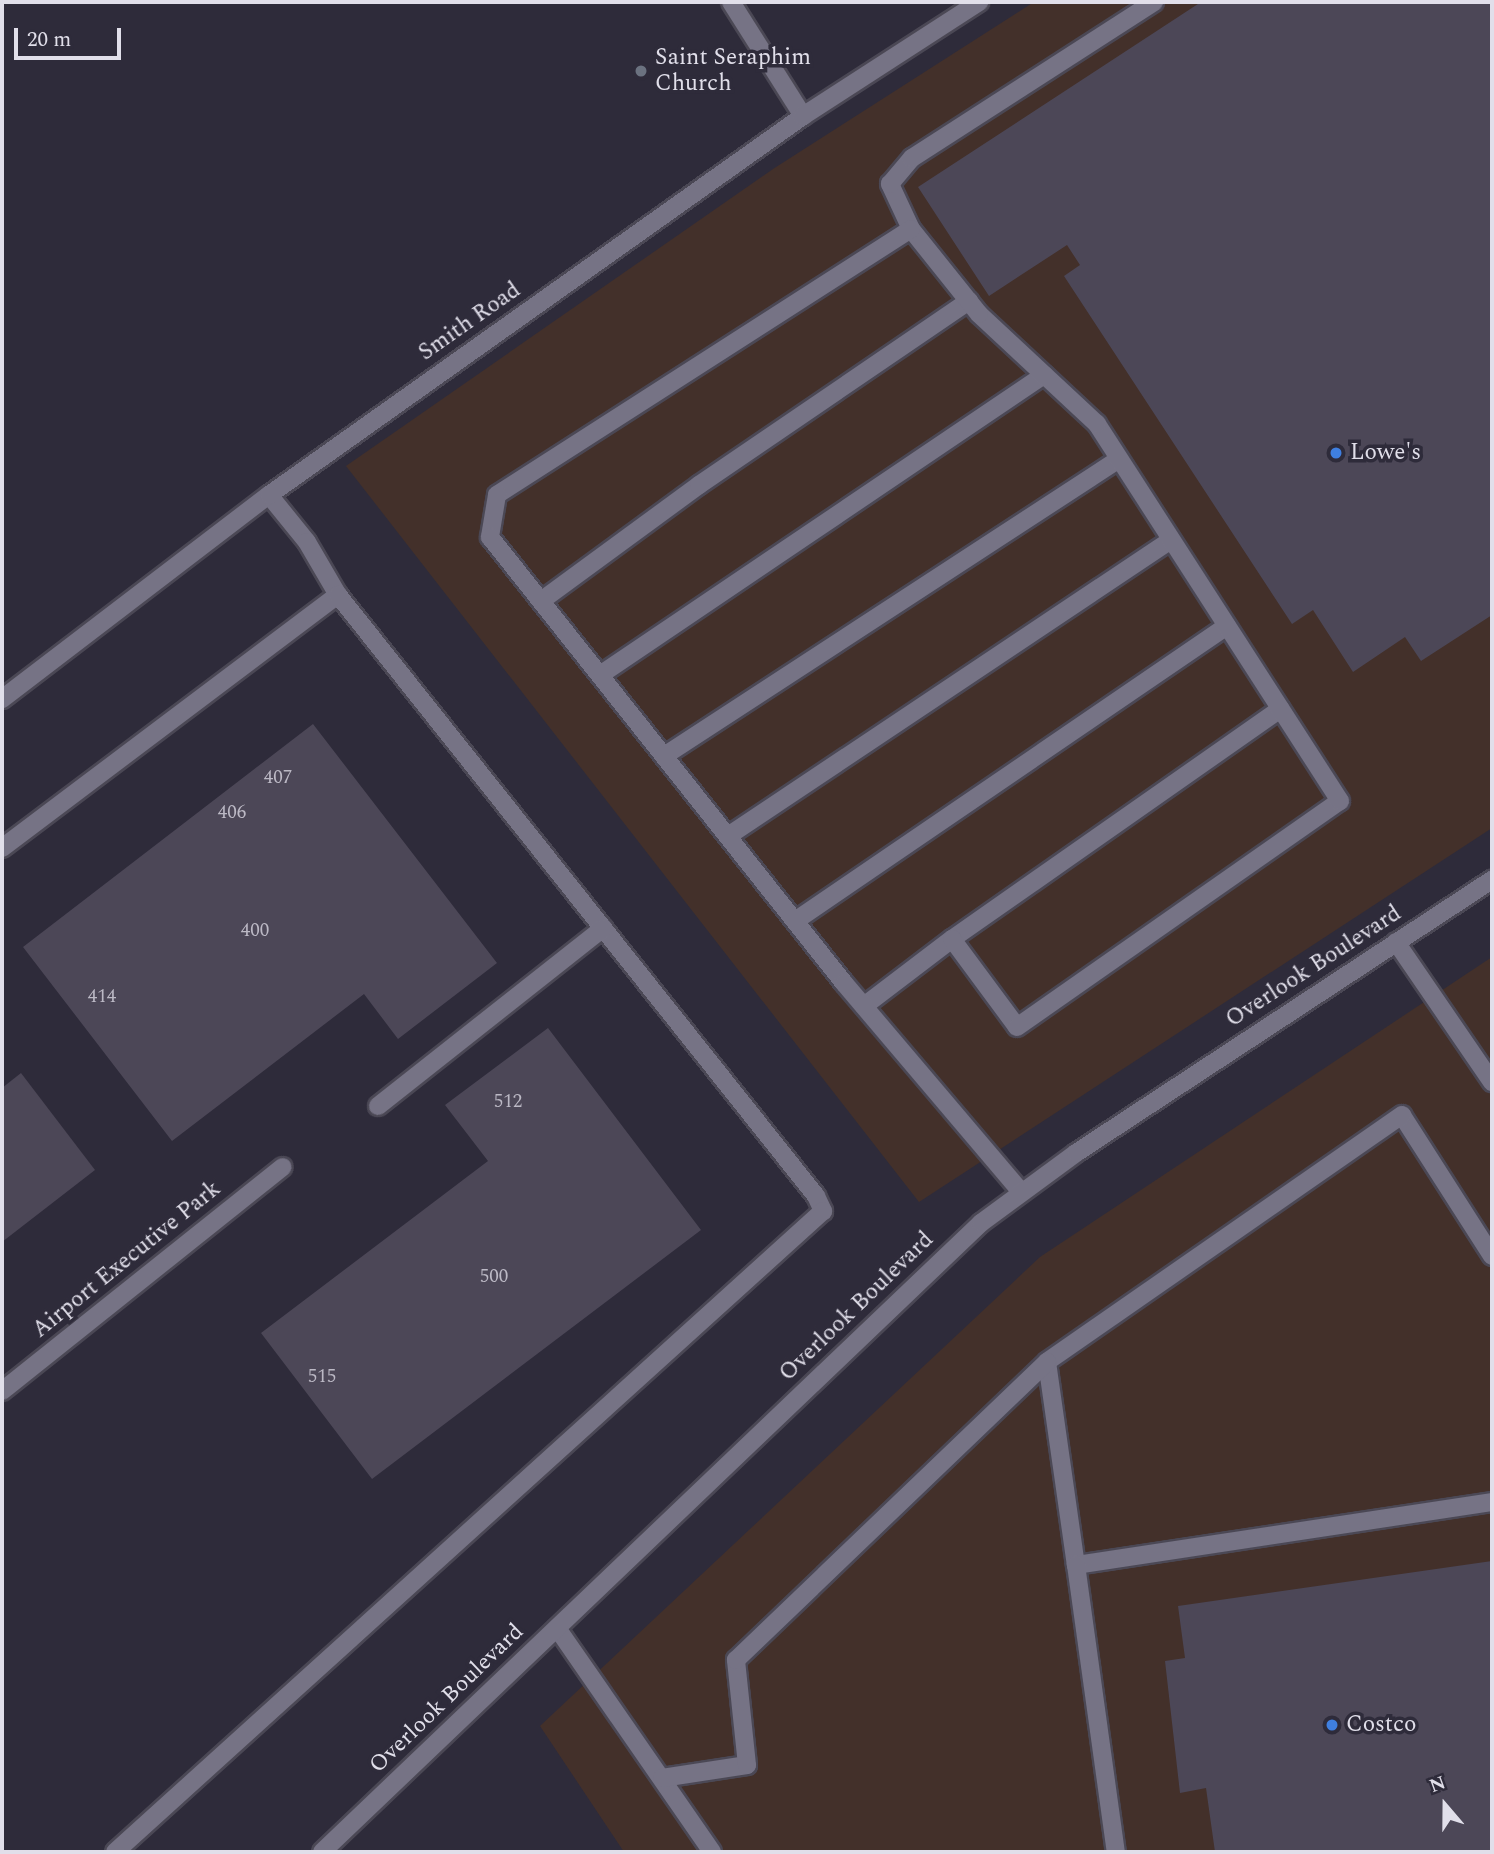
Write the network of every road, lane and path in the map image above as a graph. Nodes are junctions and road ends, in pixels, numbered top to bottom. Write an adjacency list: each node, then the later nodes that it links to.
1 (731, 2): 4 (street)
2 (979, 2): 4 (street, Smith Road)
3 (1154, 2): 5 (street)
4 (803, 116): 9 (street, Smith Road)
5 (911, 229): 6 (street); 12 (street)
6 (969, 301): 7 (street); 12 (street)
7 (1044, 375): 8 (street); 14 (street)
8 (1119, 458): 10 (street); 17 (street)
9 (269, 495): 11 (street); 15 (street, Smith Road)
10 (1171, 540): 13 (street); 18 (street)
11 (338, 594): 19 (street); 22 (street)
12 (541, 601): 14 (street)
13 (1227, 626): 16 (street); 21 (street)
14 (600, 675): 17 (street)
15 (2, 699)
16 (1281, 709): 23 (street); 23 (street)
17 (664, 756): 18 (street)
18 (728, 836): 21 (street)
19 (2, 848)
20 (1492, 880): 24 (street, Overlook Boulevard)
21 (795, 921): 25 (street)
22 (603, 928): 27 (street); 37 (street)
23 (951, 939): 25 (street)
24 (1396, 942): 26 (street); 29 (street, Overlook Boulevard)
25 (863, 1006): 29 (street)
26 (1492, 1082)
27 (378, 1106)
28 (283, 1167): 32 (street, Airport Executive Park)
29 (1021, 1192): 35 (street, Overlook Boulevard)
30 (1492, 1256): 31 (street)
31 (1047, 1362): 34 (street); 36 (street)
32 (2, 1391)
33 (1492, 1502): 34 (street)
34 (1076, 1565): 40 (street)
35 (558, 1628): 36 (street); 38 (street, Overlook Boulevard)
36 (662, 1778): 39 (street)
37 (115, 1852)
38 (322, 1852)
39 (712, 1852)
40 (1116, 1852)

